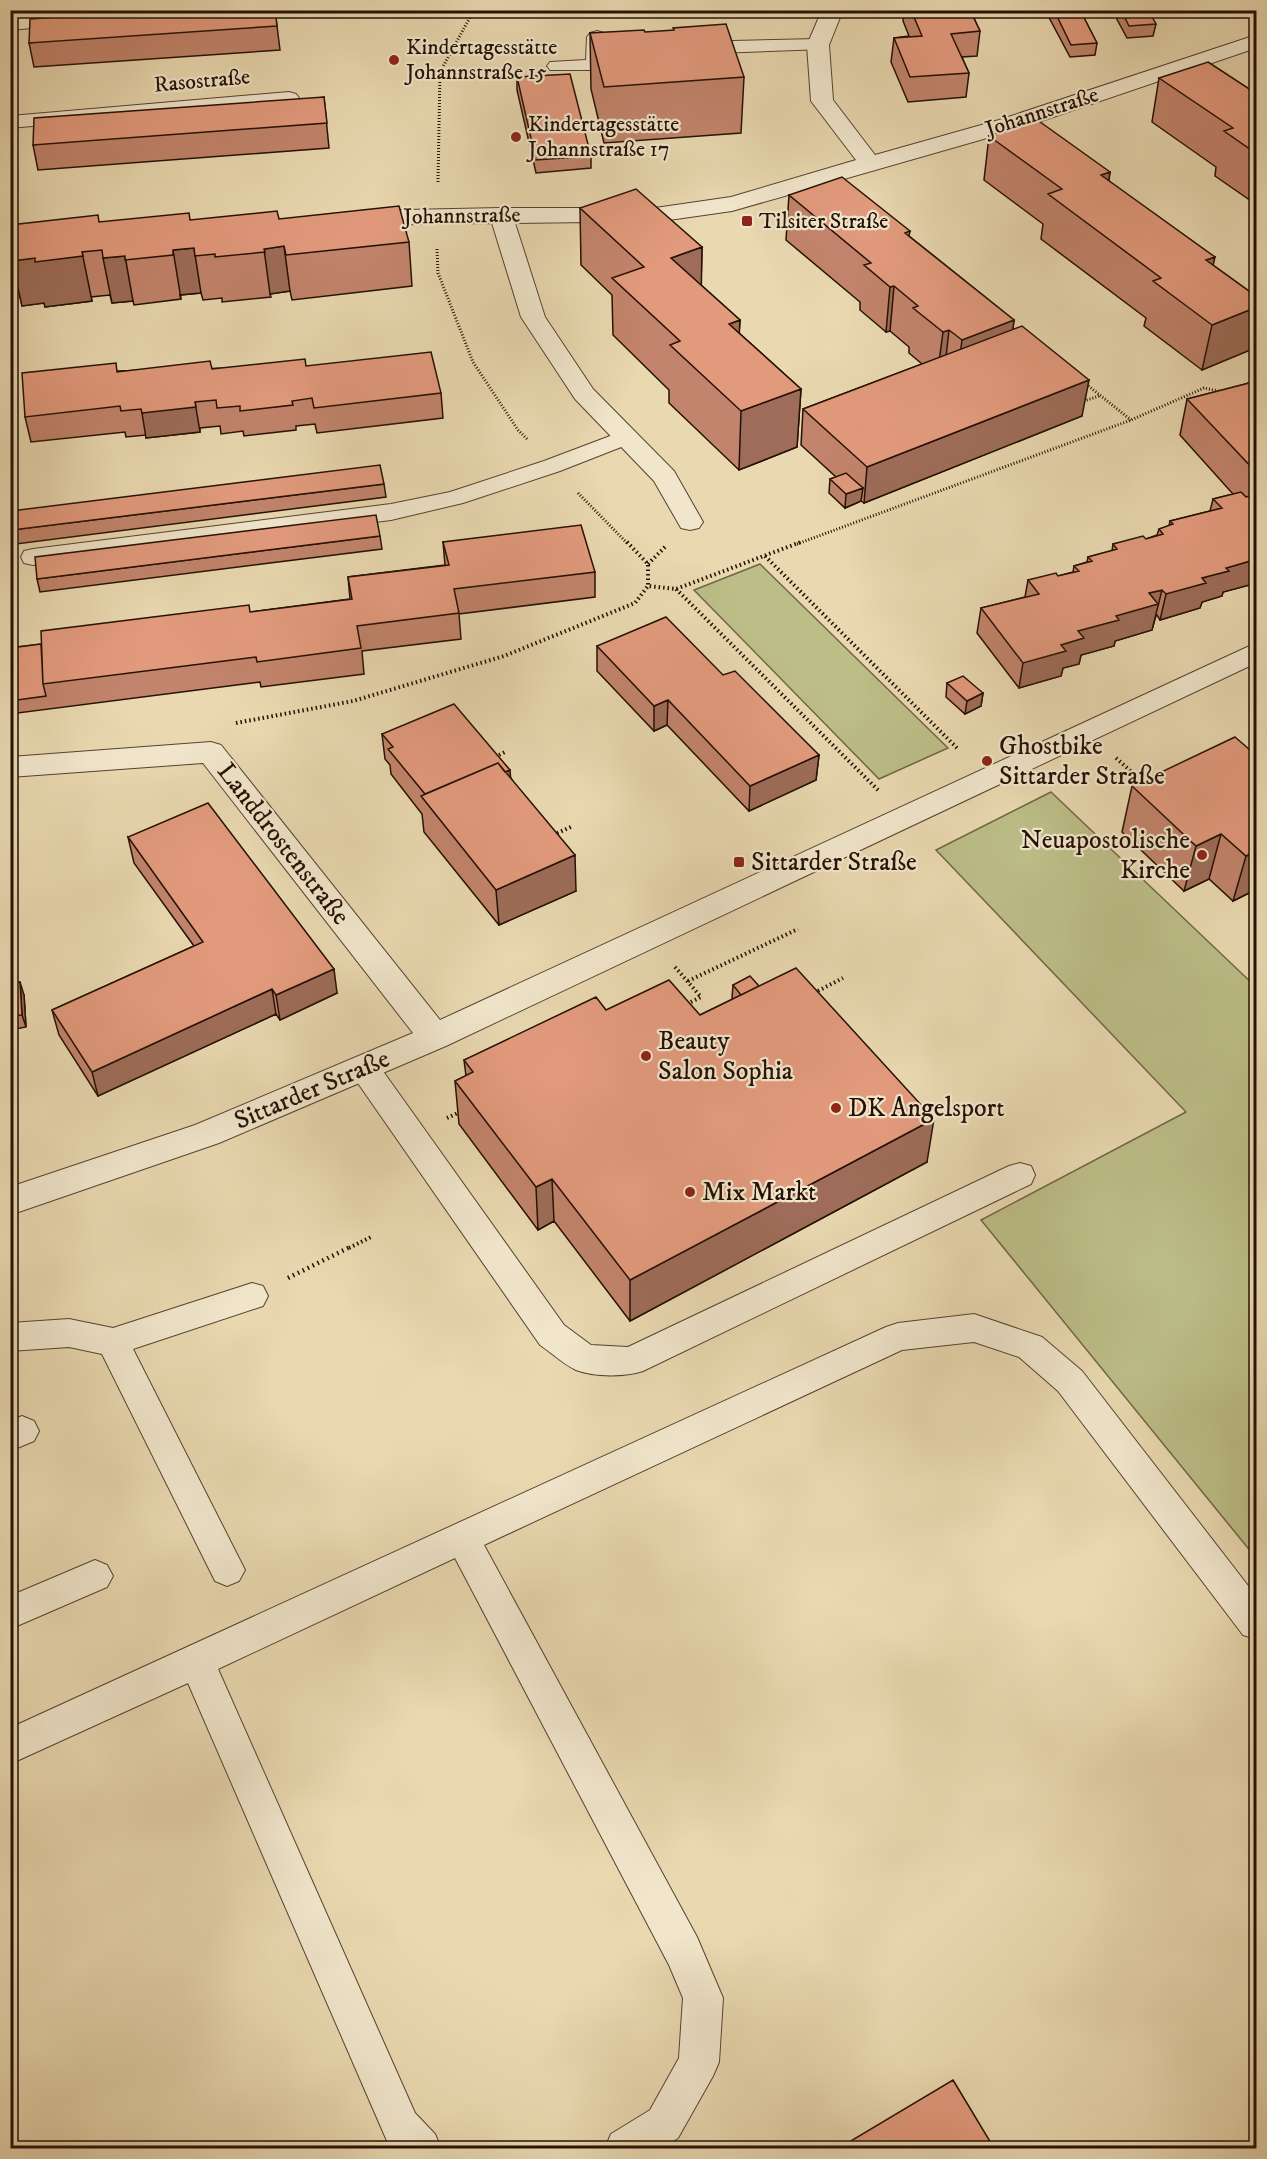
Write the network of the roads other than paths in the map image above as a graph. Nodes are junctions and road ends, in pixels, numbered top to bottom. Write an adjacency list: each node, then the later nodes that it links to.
1 (833, 10): 5 (street)
2 (90, 19): 3 (lane)
3 (10, 24)
4 (1257, 41): 11 (street, Johannstraße)
5 (818, 45): 6 (lane); 11 (street)
6 (678, 48)
7 (619, 49): 8 (lane)
8 (557, 66)
9 (290, 98): 10 (lane, Rasostraße)
10 (10, 122)
11 (870, 163): 12 (street, Johannstraße)
12 (501, 215): 13 (street, Johannstraße); 14 (street)
13 (330, 219)
14 (626, 437): 15 (street); 16 (lane)
15 (690, 522)
16 (33, 557)
17 (1257, 652): 19 (street, Sittarder Straße)
18 (10, 767): 19 (street, Landdrostenstraße)
19 (435, 1037): 20 (street, Sittarder Straße)
20 (364, 1068): 21 (lane); 22 (street, Sittarder Straße)
21 (1020, 1175)
22 (10, 1201)
23 (252, 1296): 25 (lane)
24 (10, 1337): 25 (lane)
25 (113, 1342): 27 (lane)
26 (462, 1538): 30 (lane); 31 (lane); 34 (lane)
27 (227, 1570)
28 (95, 1576): 29 (lane)
29 (10, 1613)
30 (1257, 1623)
31 (196, 1661): 32 (lane); 33 (lane)
32 (10, 1747)
33 (421, 2148)
34 (625, 2148)

